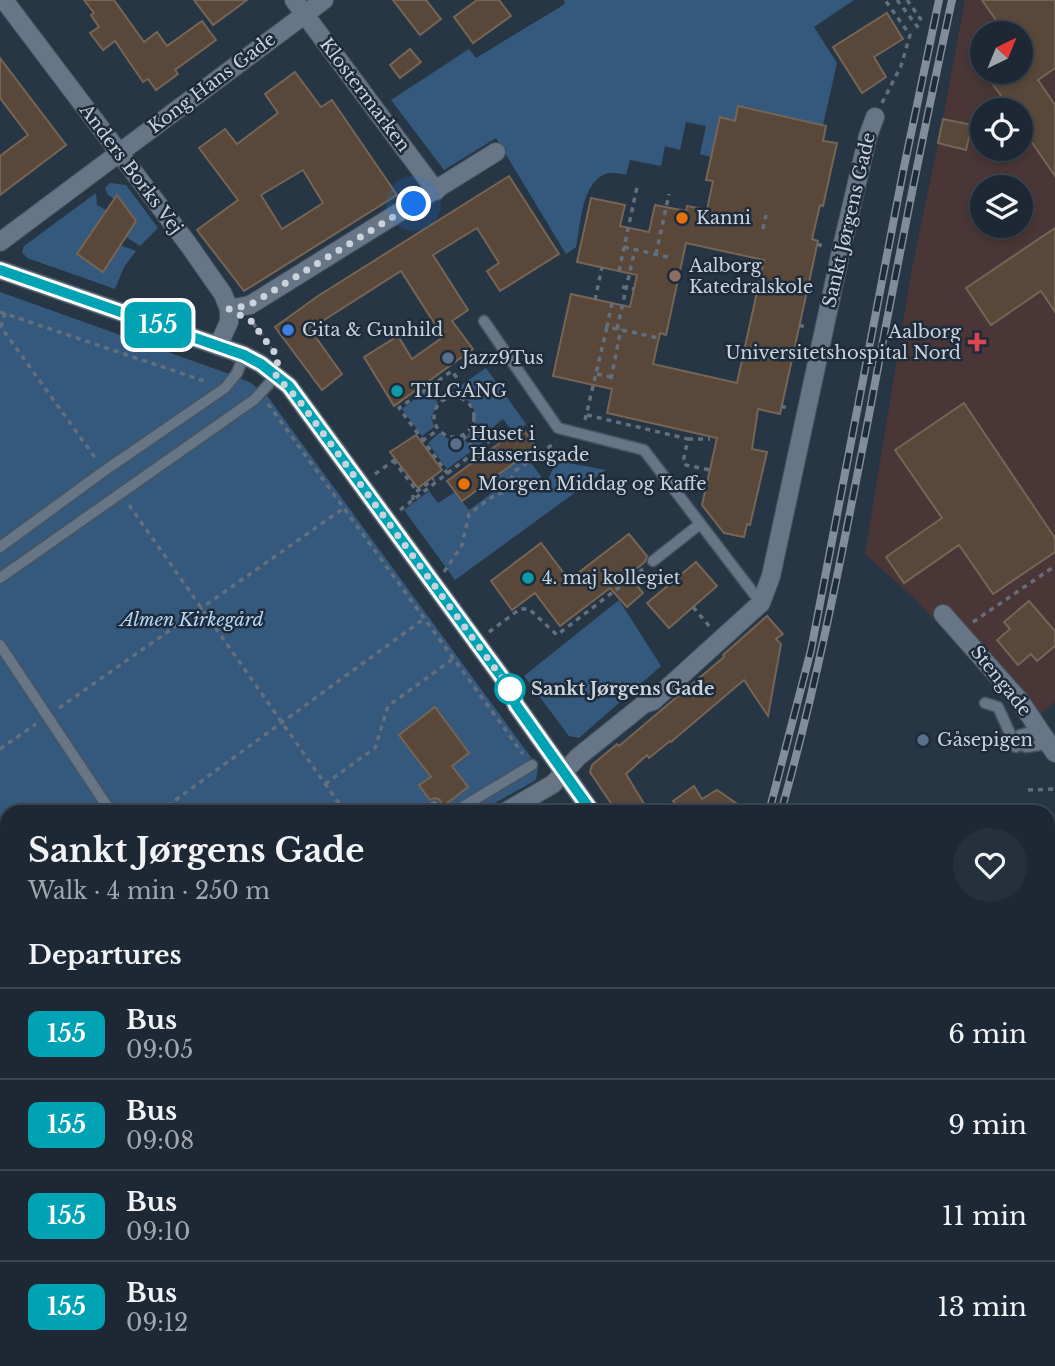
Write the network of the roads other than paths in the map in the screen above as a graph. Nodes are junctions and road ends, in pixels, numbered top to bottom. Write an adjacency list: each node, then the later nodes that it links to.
1 (4, 0): 5 (street, Anders Borks Vej)
2 (324, 0): 3 (street, Kong Hans Gade)
3 (299, 7): 5 (street, Kong Hans Gade); 7 (street, Klostermarken)
4 (875, 117): 19 (street, Sankt Jørgens Gade)
5 (119, 152): 8 (street, Kong Hans Gade); 10 (street, Anders Borks Vej)
6 (496, 152): 7 (street)
7 (436, 191): 10 (street)
8 (0, 242)
9 (0, 270): 12 (street)
10 (229, 309): 12 (street)
11 (484, 321): 15 (lane)
12 (218, 346): 13 (street)
13 (244, 355): 14 (street); 16 (lane)
14 (276, 376): 18 (lane); 26 (street)
15 (700, 524): 17 (lane); 19 (lane)
16 (0, 547)
17 (653, 561)
18 (0, 578)
19 (761, 603): 26 (street, Sankt Jørgens Gade)
20 (943, 614): 23 (street, Stengade)
21 (0, 645): 27 (lane)
22 (985, 704): 23 (lane)
23 (1044, 736): 24 (street, Stengade)
24 (1055, 753)
25 (532, 765): 28 (lane)
26 (564, 771): 29 (street, Sankt Jørgens Gade); 30 (street)
27 (106, 805)
28 (466, 805)
29 (517, 805)
30 (587, 805)

